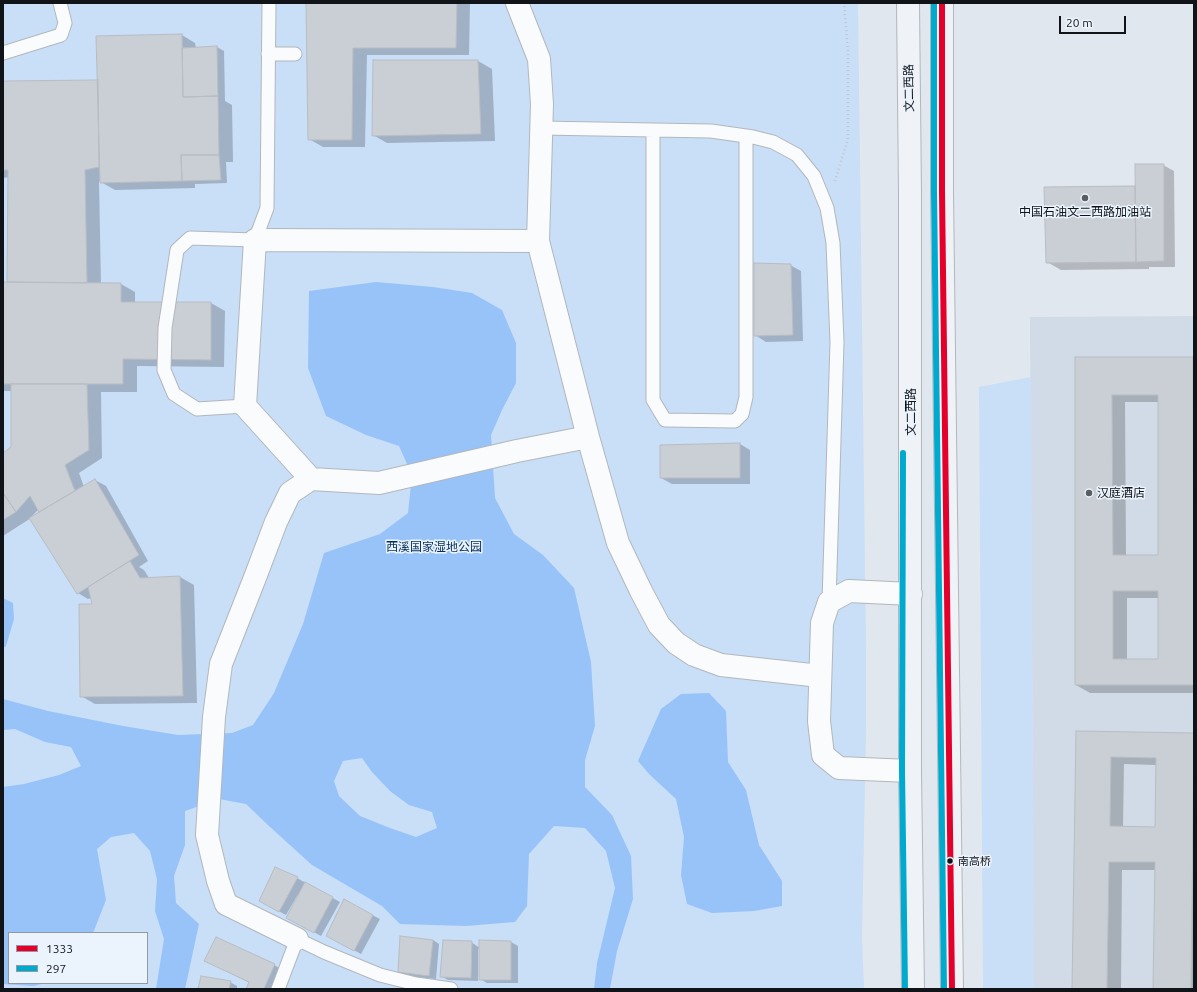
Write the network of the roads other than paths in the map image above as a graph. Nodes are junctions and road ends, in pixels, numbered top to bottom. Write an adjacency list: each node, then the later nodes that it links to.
1 (60, 3): 6 (lane)
2 (269, 3): 7 (lane)
3 (517, 3): 9 (street)
4 (908, 3): 17 (main road, 文二西路)
5 (942, 3): 25 (main road)
6 (3, 53)
7 (268, 54): 8 (lane); 12 (lane)
8 (295, 54)
9 (542, 128): 10 (lane); 13 (street)
10 (653, 130): 11 (lane); 11 (lane)
11 (746, 136): 18 (lane)
12 (255, 240): 13 (street); 14 (street); 14 (lane)
13 (538, 241): 15 (street)
14 (244, 406): 16 (street)
15 (588, 437): 16 (street); 19 (street)
16 (311, 480): 21 (street)
17 (911, 594): 18 (street); 20 (main road, 文二西路)
18 (829, 602): 19 (street)
19 (820, 676): 20 (street)
20 (910, 772): 24 (main road, 文二西路)
21 (297, 939): 22 (lane); 23 (lane)
22 (278, 989)
23 (451, 989)
24 (913, 989)
25 (952, 989)

